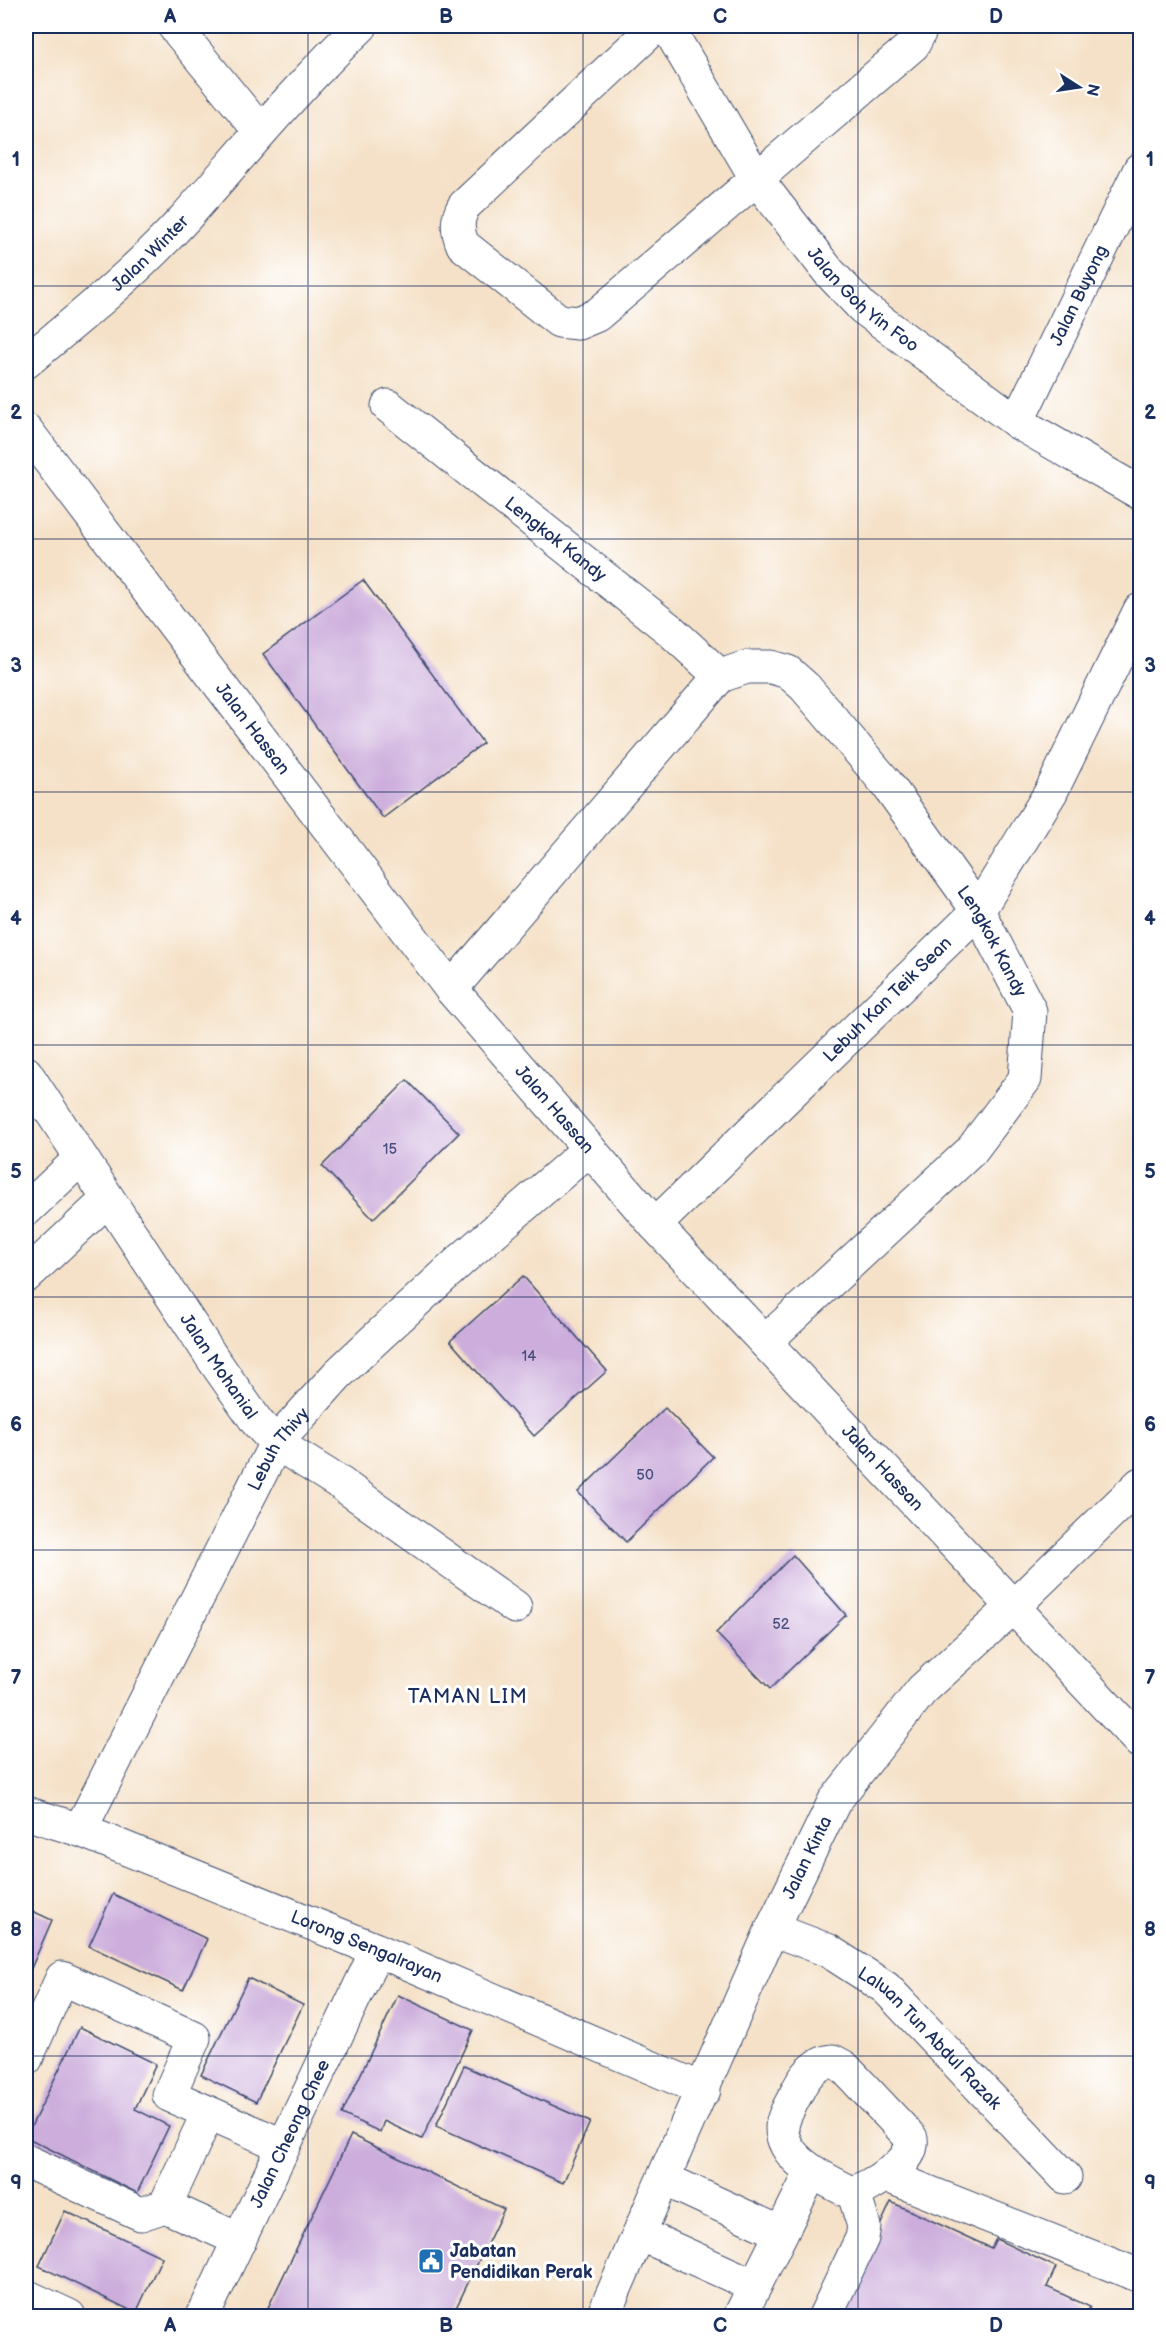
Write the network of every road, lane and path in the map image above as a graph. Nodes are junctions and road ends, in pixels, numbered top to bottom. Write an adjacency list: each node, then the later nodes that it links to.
1 (174, 26): 6 (street)
2 (361, 26): 6 (street, Jalan Winter)
3 (656, 26): 8 (street)
4 (668, 26): 8 (street, Jalan Goh Yin Foo)
5 (918, 26): 8 (street)
6 (260, 131): 9 (street, Jalan Winter)
7 (1140, 169): 11 (street, Jalan Buyong)
8 (756, 178): 11 (street, Jalan Goh Yin Foo)
9 (26, 362)
10 (388, 406): 15 (street, Lengkok Kandy)
11 (1017, 422): 13 (street, Jalan Goh Yin Foo)
12 (26, 430): 17 (street, Jalan Hassan)
13 (1140, 493)
14 (1140, 610): 16 (street, Lebuh Kan Teik Sean)
15 (720, 676): 16 (street, Lengkok Kandy); 17 (street)
16 (978, 911): 23 (street, Lebuh Kan Teik Sean); 25 (street, Lengkok Kandy)
17 (451, 989): 19 (street, Jalan Hassan)
18 (26, 1073): 20 (street, Jalan Mohanial)
19 (588, 1150): 23 (street, Jalan Hassan); 26 (street, Lebuh Thivy)
20 (80, 1159): 21 (street, Jalan Mohanial); 22 (street)
21 (107, 1200): 24 (street); 26 (street, Jalan Mohanial)
22 (26, 1210)
23 (655, 1225): 25 (street, Jalan Hassan)
24 (26, 1276)
25 (765, 1342): 29 (street, Jalan Hassan)
26 (276, 1443): 28 (street, Jalan Mohanial); 32 (street, Lebuh Thivy)
27 (1140, 1484): 29 (street, Jalan Kinta)
28 (515, 1607)
29 (1013, 1607): 30 (street, Jalan Hassan); 33 (street, Jalan Kinta)
30 (1140, 1742)
31 (26, 1812): 32 (street, Lorong Sengalrayan)
32 (80, 1830): 34 (street, Lorong Sengalrayan)
33 (772, 1929): 36 (street, Jalan Kinta); 42 (street, Laluan Tun Abdul Razak)
34 (377, 1950): 36 (street, Lorong Sengalrayan); 38 (street, Jalan Cheong Chee)
35 (26, 2059): 37 (street)
36 (704, 2090): 43 (street, Jalan Kinta)
37 (208, 2113): 38 (street); 45 (street)
38 (284, 2146): 48 (street, Jalan Cheong Chee)
39 (26, 2161): 45 (street)
40 (811, 2173): 41 (street); 44 (street); 46 (street)
41 (885, 2175): 44 (street); 49 (street)
42 (1065, 2177)
43 (664, 2179): 46 (street); 47 (street, Jalan Kinta)
44 (854, 2194): 56 (street)
45 (165, 2206): 48 (street)
46 (781, 2233): 50 (street)
47 (640, 2234): 50 (street); 54 (street, Jalan Kinta)
48 (240, 2240): 53 (street, Jalan Cheong Chee)
49 (1140, 2276)
50 (755, 2286): 55 (street)
51 (26, 2296): 52 (street)
52 (69, 2316)
53 (203, 2316)
54 (603, 2316)
55 (740, 2316)
56 (825, 2316)

